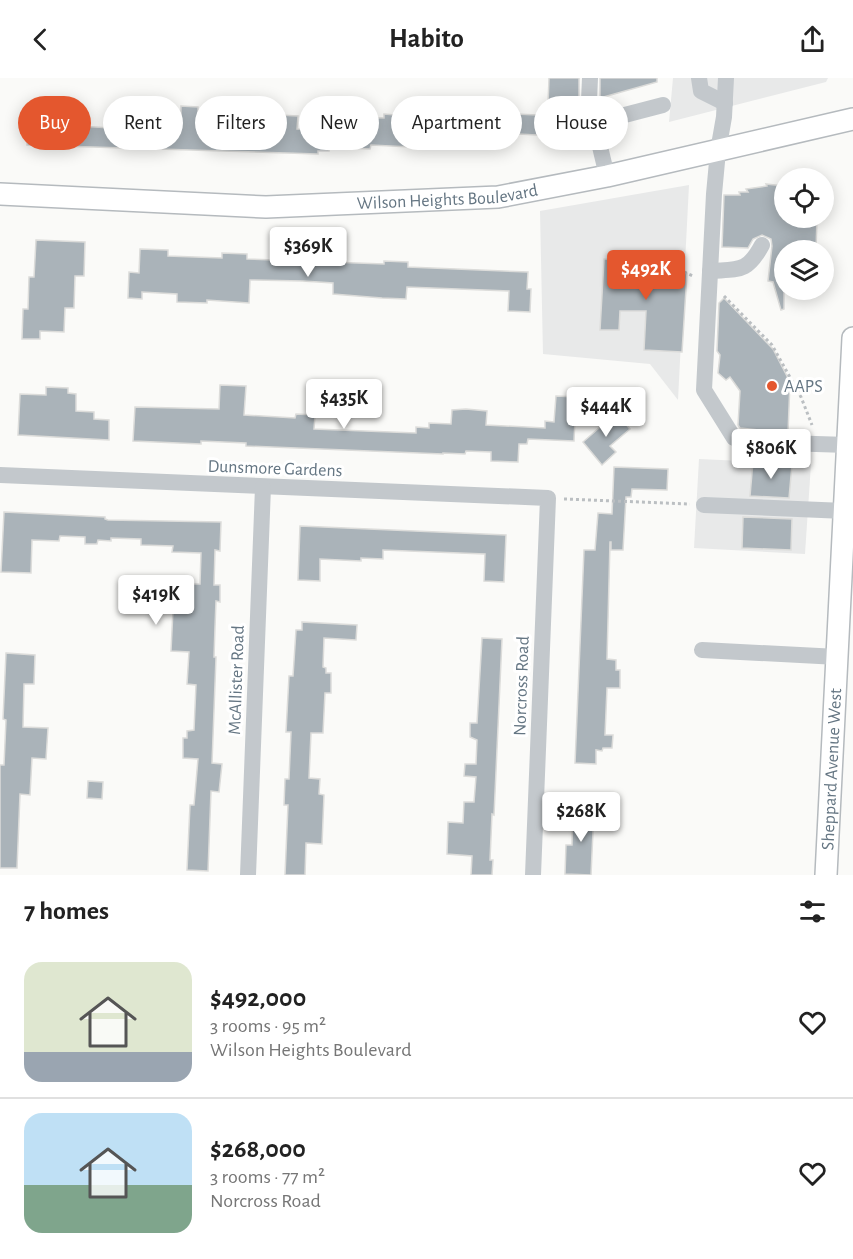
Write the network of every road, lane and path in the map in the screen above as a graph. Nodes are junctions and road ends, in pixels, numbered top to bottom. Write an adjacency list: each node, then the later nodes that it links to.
1 (590, 78): 4 (street)
2 (699, 78): 5 (street)
3 (730, 80): 5 (street)
4 (589, 96)
5 (725, 103): 10 (street)
6 (663, 105): 7 (street)
7 (628, 114)
8 (853, 119): 10 (main road, Wilson Heights Boulevard)
9 (600, 150): 11 (street)
10 (718, 151): 11 (main road, Wilson Heights Boulevard); 15 (street)
11 (607, 177): 12 (main road, Wilson Heights Boulevard)
12 (0, 195)
13 (762, 245): 15 (street)
14 (662, 262): 15 (path)
15 (710, 278): 17 (path); 18 (street)
16 (853, 338): 18 (main road, Sheppard Avenue West)
17 (812, 425)
18 (848, 445): 23 (main road, Sheppard Avenue West)
19 (0, 475): 20 (street, Dunsmore Gardens)
20 (263, 487): 21 (street, Dunsmore Gardens); 27 (street, McAllister Road)
21 (548, 498): 22 (path); 28 (street, Norcross Road)
22 (704, 505): 23 (street)
23 (845, 511): 24 (main road, Sheppard Avenue West)
24 (847, 582): 26 (main road, Sheppard Avenue West)
25 (702, 650): 26 (street)
26 (837, 657): 29 (main road, Sheppard Avenue West)
27 (248, 875)
28 (533, 875)
29 (826, 875)

